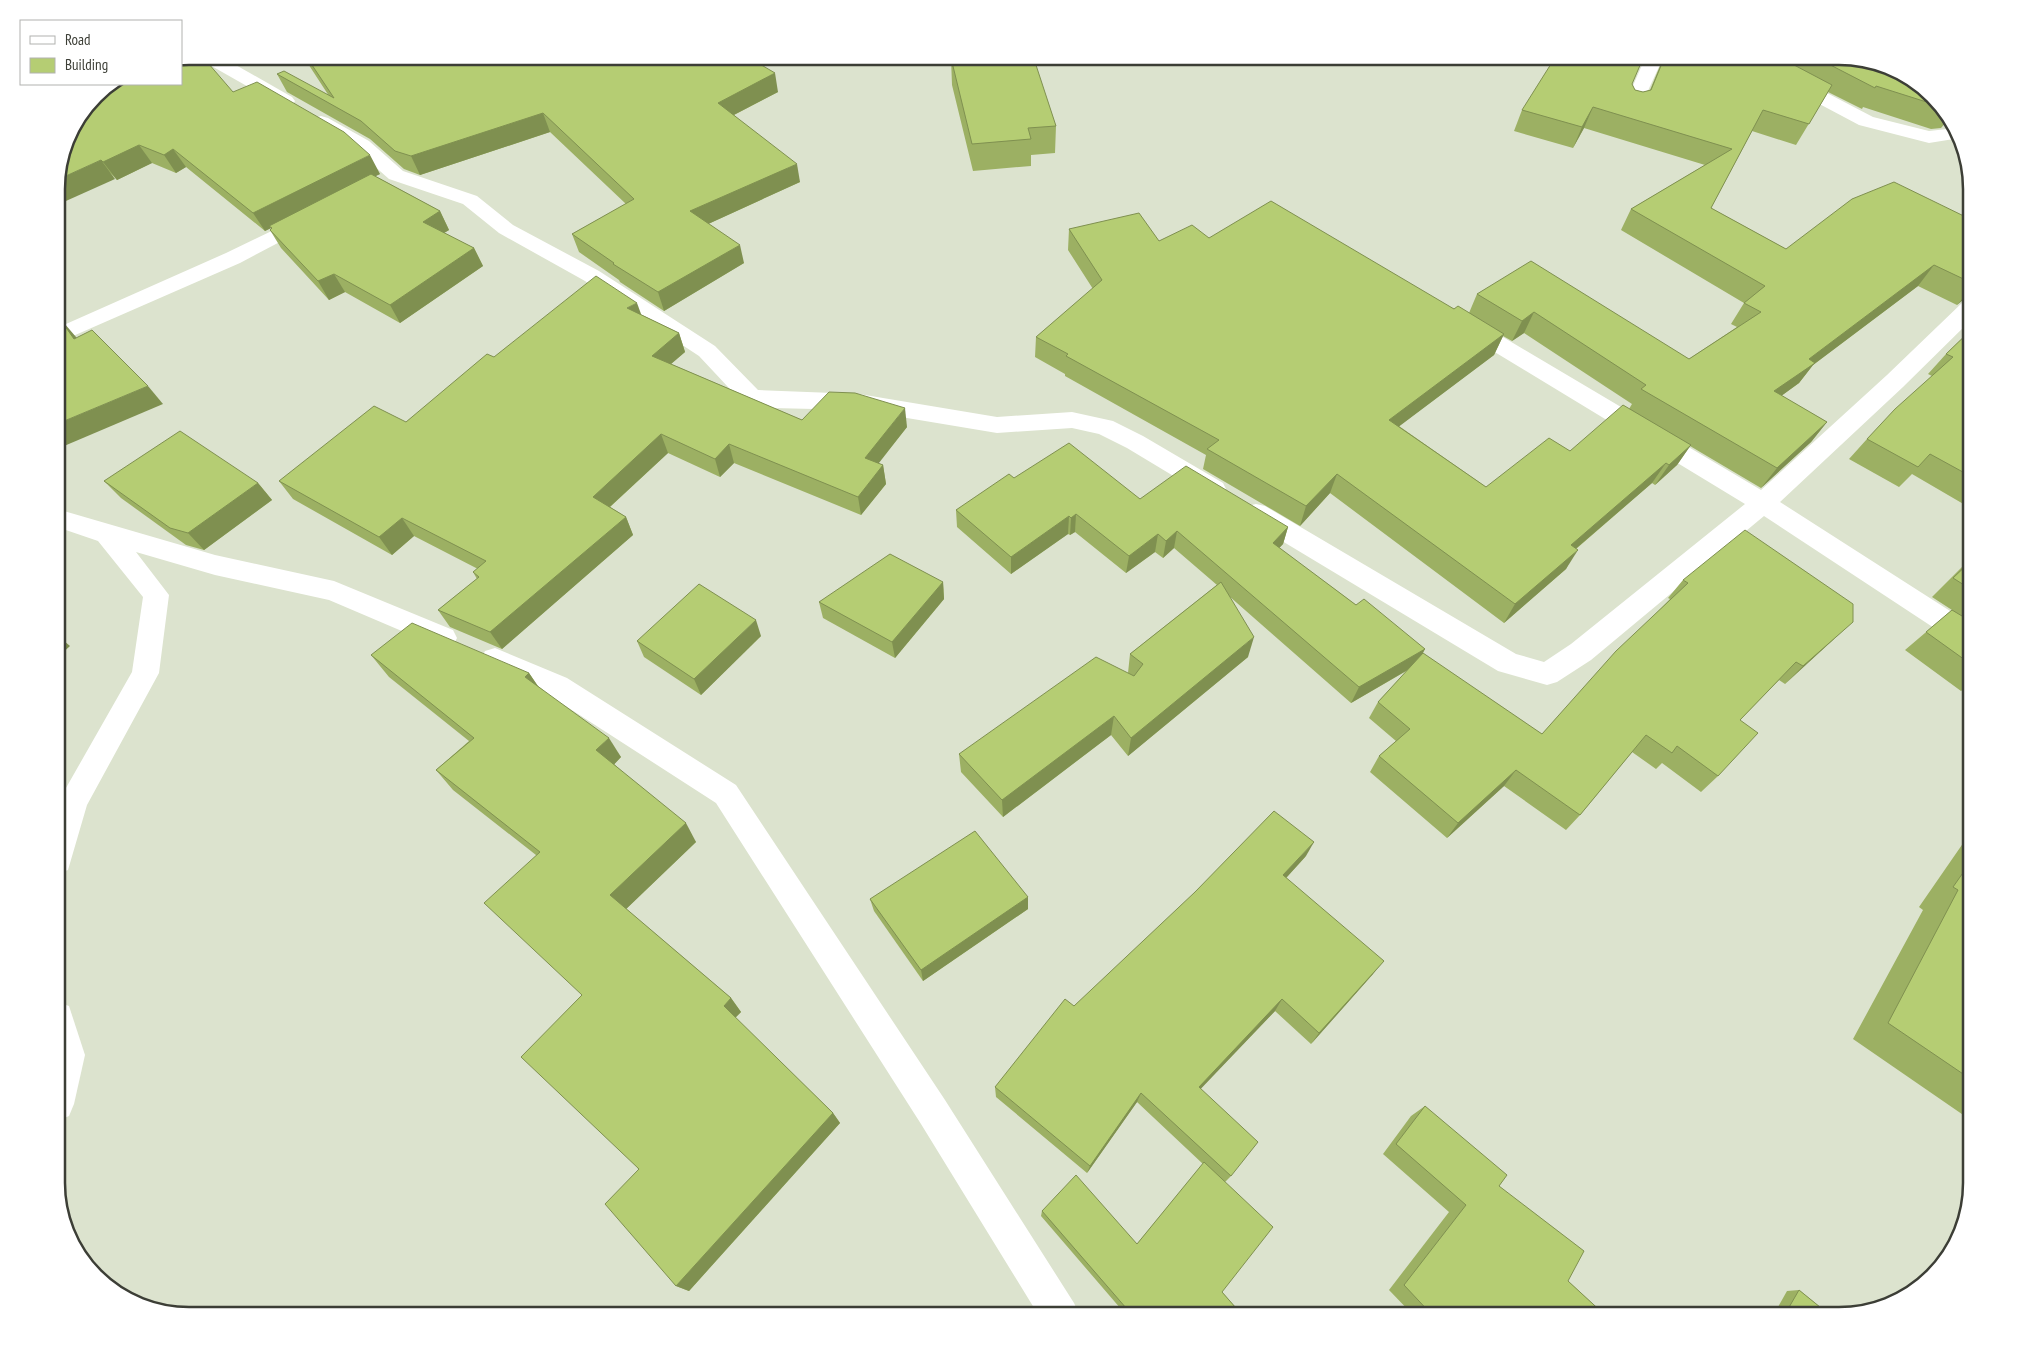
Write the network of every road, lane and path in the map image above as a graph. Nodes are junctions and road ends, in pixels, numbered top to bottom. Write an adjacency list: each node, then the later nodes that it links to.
1 (223, 65): 10 (street)
2 (1652, 65): 4 (street)
3 (1754, 65): 5 (street)
4 (1633, 106)
5 (1950, 134)
6 (327, 210): 9 (street)
7 (1450, 315): 10 (street)
8 (1963, 315): 10 (street)
9 (65, 332)
10 (1763, 503): 13 (street)
11 (65, 521): 12 (street)
12 (107, 534): 14 (street); 17 (street)
13 (1963, 633)
14 (65, 829)
15 (65, 1046): 16 (street)
16 (65, 1067)
17 (1055, 1307)

